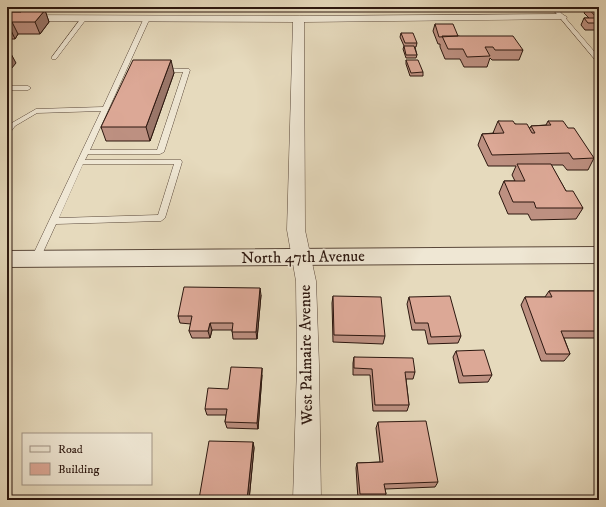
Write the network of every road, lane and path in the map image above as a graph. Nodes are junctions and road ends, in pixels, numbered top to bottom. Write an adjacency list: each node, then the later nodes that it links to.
1 (91, 7): 5 (street)
2 (553, 7): 3 (lane)
3 (562, 17): 7 (street); 9 (lane)
4 (7, 18): 5 (street)
5 (84, 18): 6 (street); 8 (lane)
6 (147, 18): 7 (street); 13 (lane)
7 (299, 19): 19 (street, West Palmaire Avenue)
8 (54, 58)
9 (599, 61)
10 (151, 70): 15 (lane)
11 (7, 88): 12 (lane)
12 (28, 88)
13 (105, 109): 14 (lane); 15 (lane)
14 (7, 133)
15 (85, 152): 16 (lane)
16 (80, 162): 17 (lane); 17 (lane)
17 (53, 221): 21 (lane)
18 (599, 255): 19 (street, North 47th Avenue)
19 (301, 258): 21 (street, North 47th Avenue); 22 (street, West Palmaire Avenue)
20 (7, 259): 21 (street, North 47th Avenue)
21 (36, 259)
22 (307, 500)

